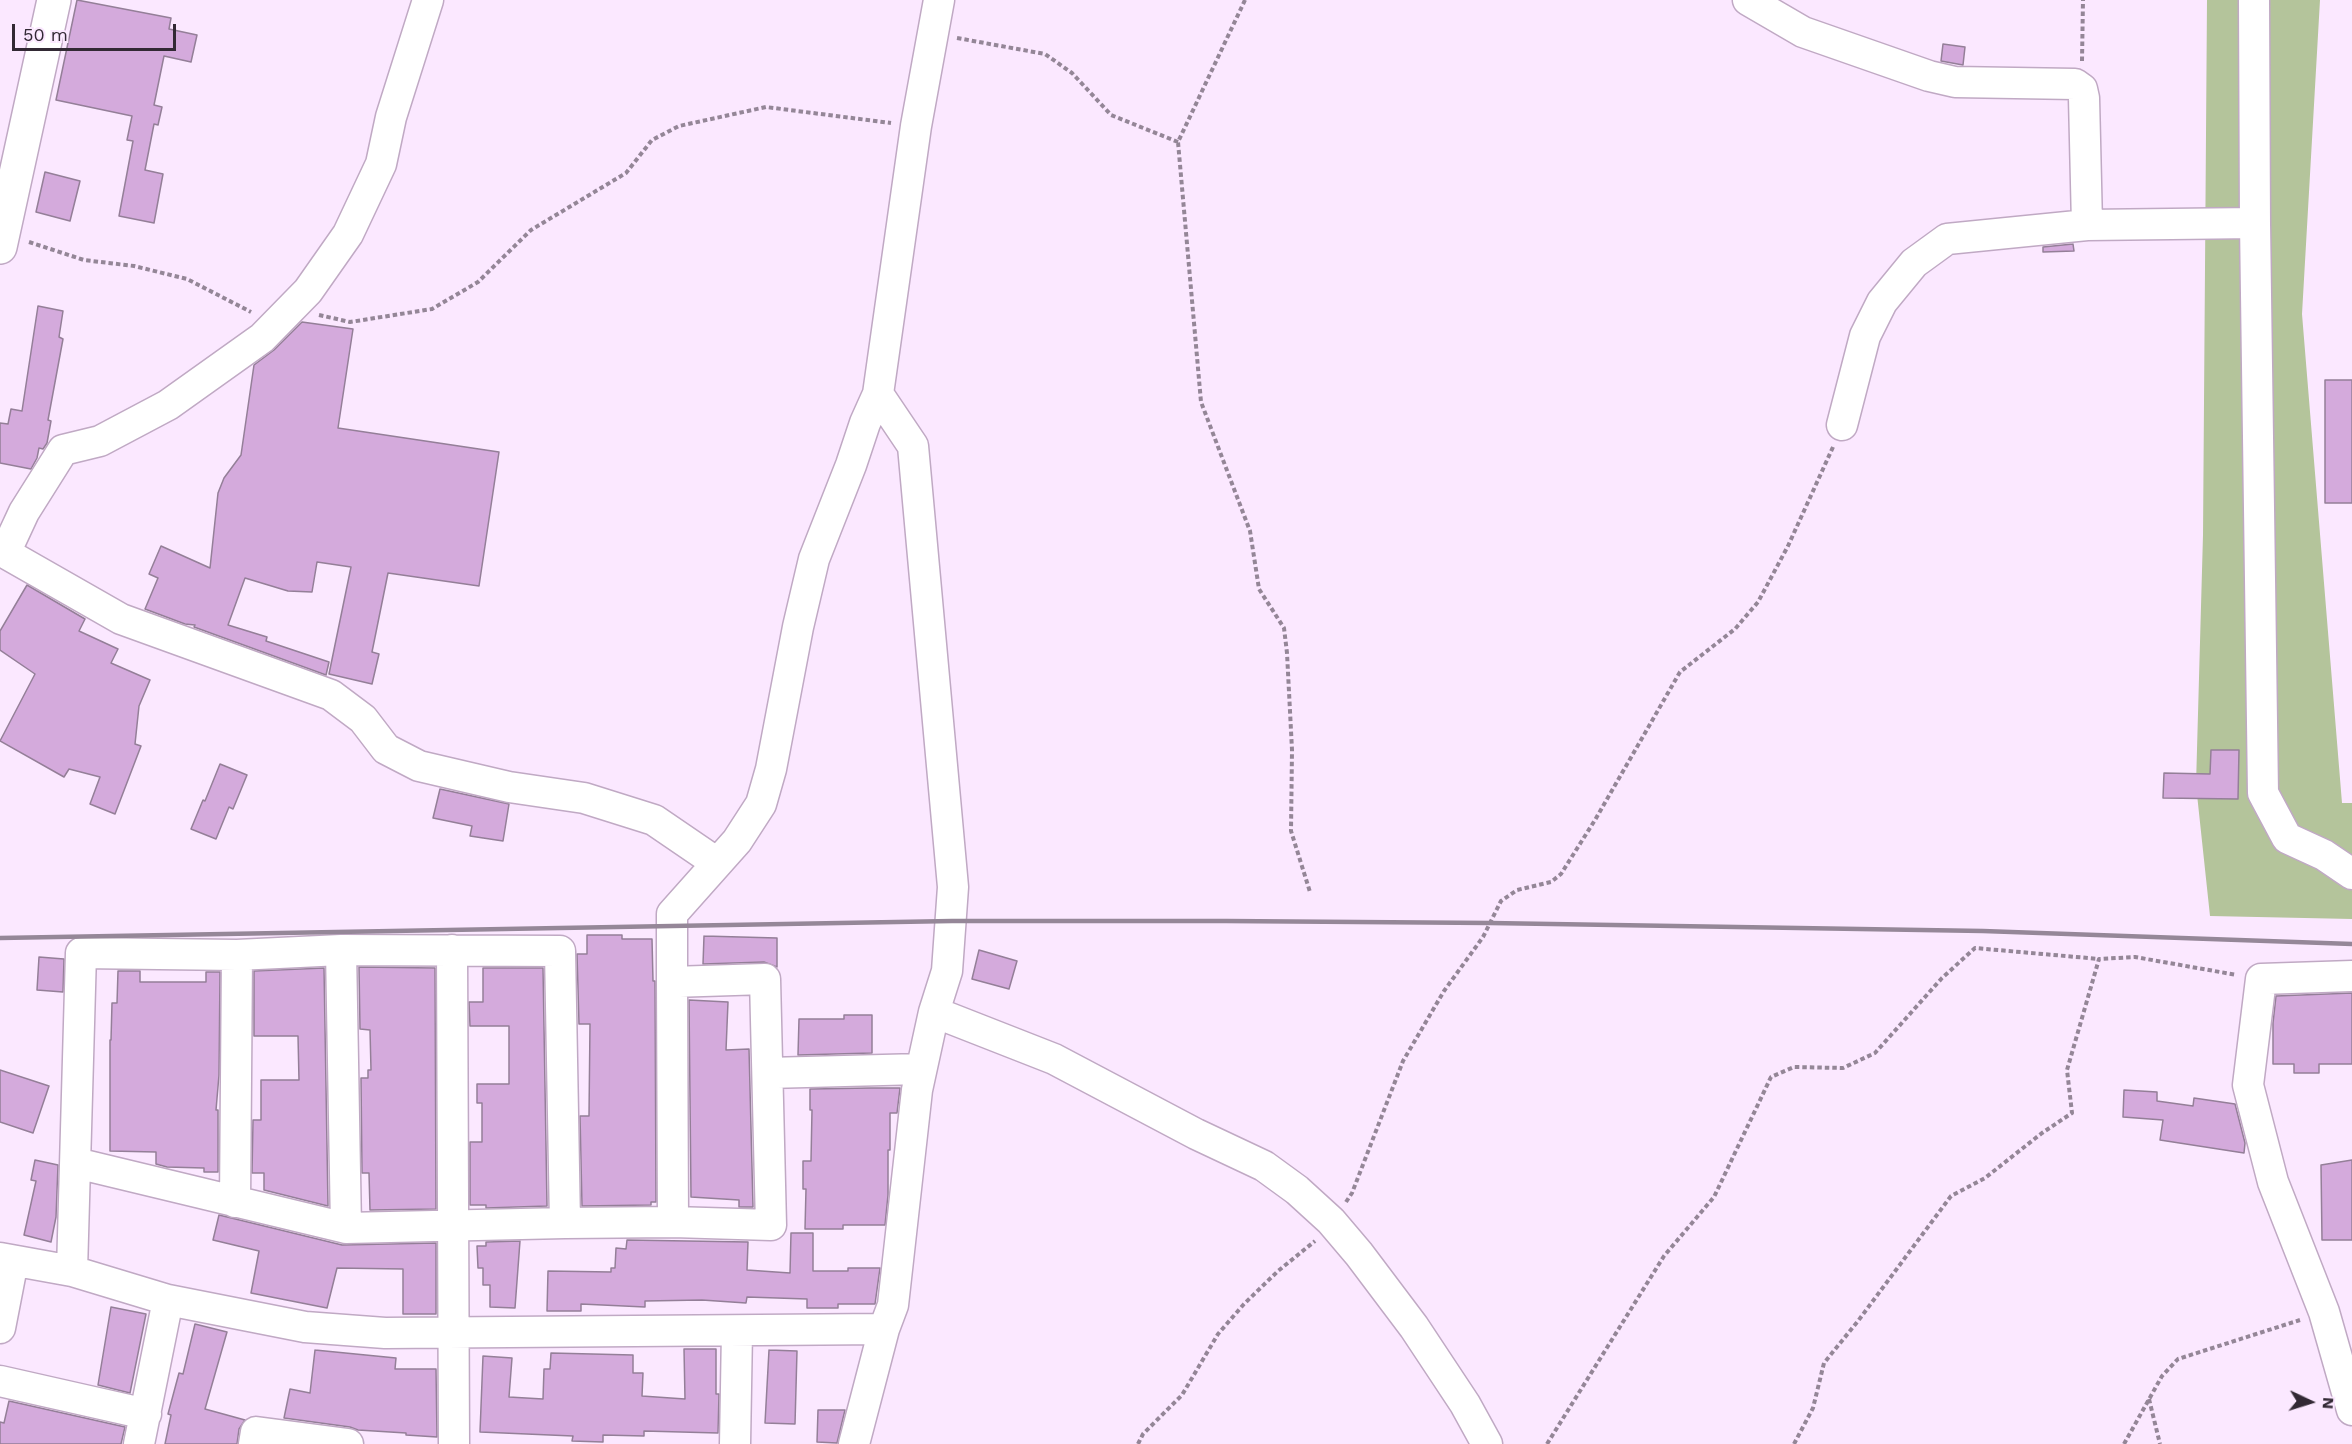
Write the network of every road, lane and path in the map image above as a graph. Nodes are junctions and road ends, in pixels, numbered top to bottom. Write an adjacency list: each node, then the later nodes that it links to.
1 (54, 0): 14 (main road)
2 (428, 0): 15 (street)
3 (939, 0): 8 (street)
4 (1245, 0): 11 (path)
5 (1748, 0): 9 (street)
6 (2083, 0): 9 (path)
7 (2254, 0): 12 (street)
8 (933, 34): 10 (street); 11 (path)
9 (2082, 89): 13 (street)
10 (916, 126): 15 (path); 16 (street)
11 (1178, 142): 21 (path)
12 (2255, 223): 13 (street); 20 (street)
13 (2087, 225): 17 (street)
14 (2, 240): 15 (path)
15 (284, 317): 18 (street)
16 (878, 394): 19 (street); 29 (street)
17 (1842, 425): 34 (path)
18 (2, 552): 19 (street)
19 (717, 863): 28 (street)
20 (2352, 874)
21 (1310, 892)
22 (341, 950): 23 (street); 24 (street); 38 (street)
23 (452, 950): 36 (street); 37 (street)
24 (237, 955): 32 (street); 33 (street)
25 (2099, 959): 27 (path); 59 (path); 60 (path)
26 (2352, 976): 27 (street)
27 (2261, 979): 42 (street)
28 (672, 982): 31 (street); 35 (street)
29 (934, 1012): 30 (street); 34 (street)
30 (921, 1069): 31 (street); 44 (street)
31 (768, 1073): 35 (street)
32 (76, 1163): 33 (street); 40 (street)
33 (235, 1202): 38 (street)
34 (1331, 1221): 57 (path); 58 (street)
35 (673, 1222): 36 (street)
36 (565, 1223): 37 (street)
37 (453, 1226): 38 (street); 46 (street)
38 (346, 1228)
39 (7, 1260): 40 (street); 43 (street)
40 (72, 1271): 41 (street)
41 (168, 1300): 46 (street); 50 (street)
42 (2324, 1312): 48 (path); 49 (street)
43 (0, 1328)
44 (884, 1329): 45 (street); 56 (street)
45 (737, 1331): 46 (street); 55 (street)
46 (454, 1333): 54 (street)
47 (0, 1381): 50 (street)
48 (2149, 1398): 61 (path); 62 (path)
49 (2352, 1410)
50 (146, 1414): 51 (street)
51 (140, 1444)
52 (254, 1444): 53 (street)
53 (348, 1444)
54 (454, 1444)
55 (735, 1444)
56 (854, 1444)
57 (1138, 1444)
58 (1487, 1444)
59 (1547, 1444)
60 (1794, 1444)
61 (2124, 1444)
62 (2160, 1444)

